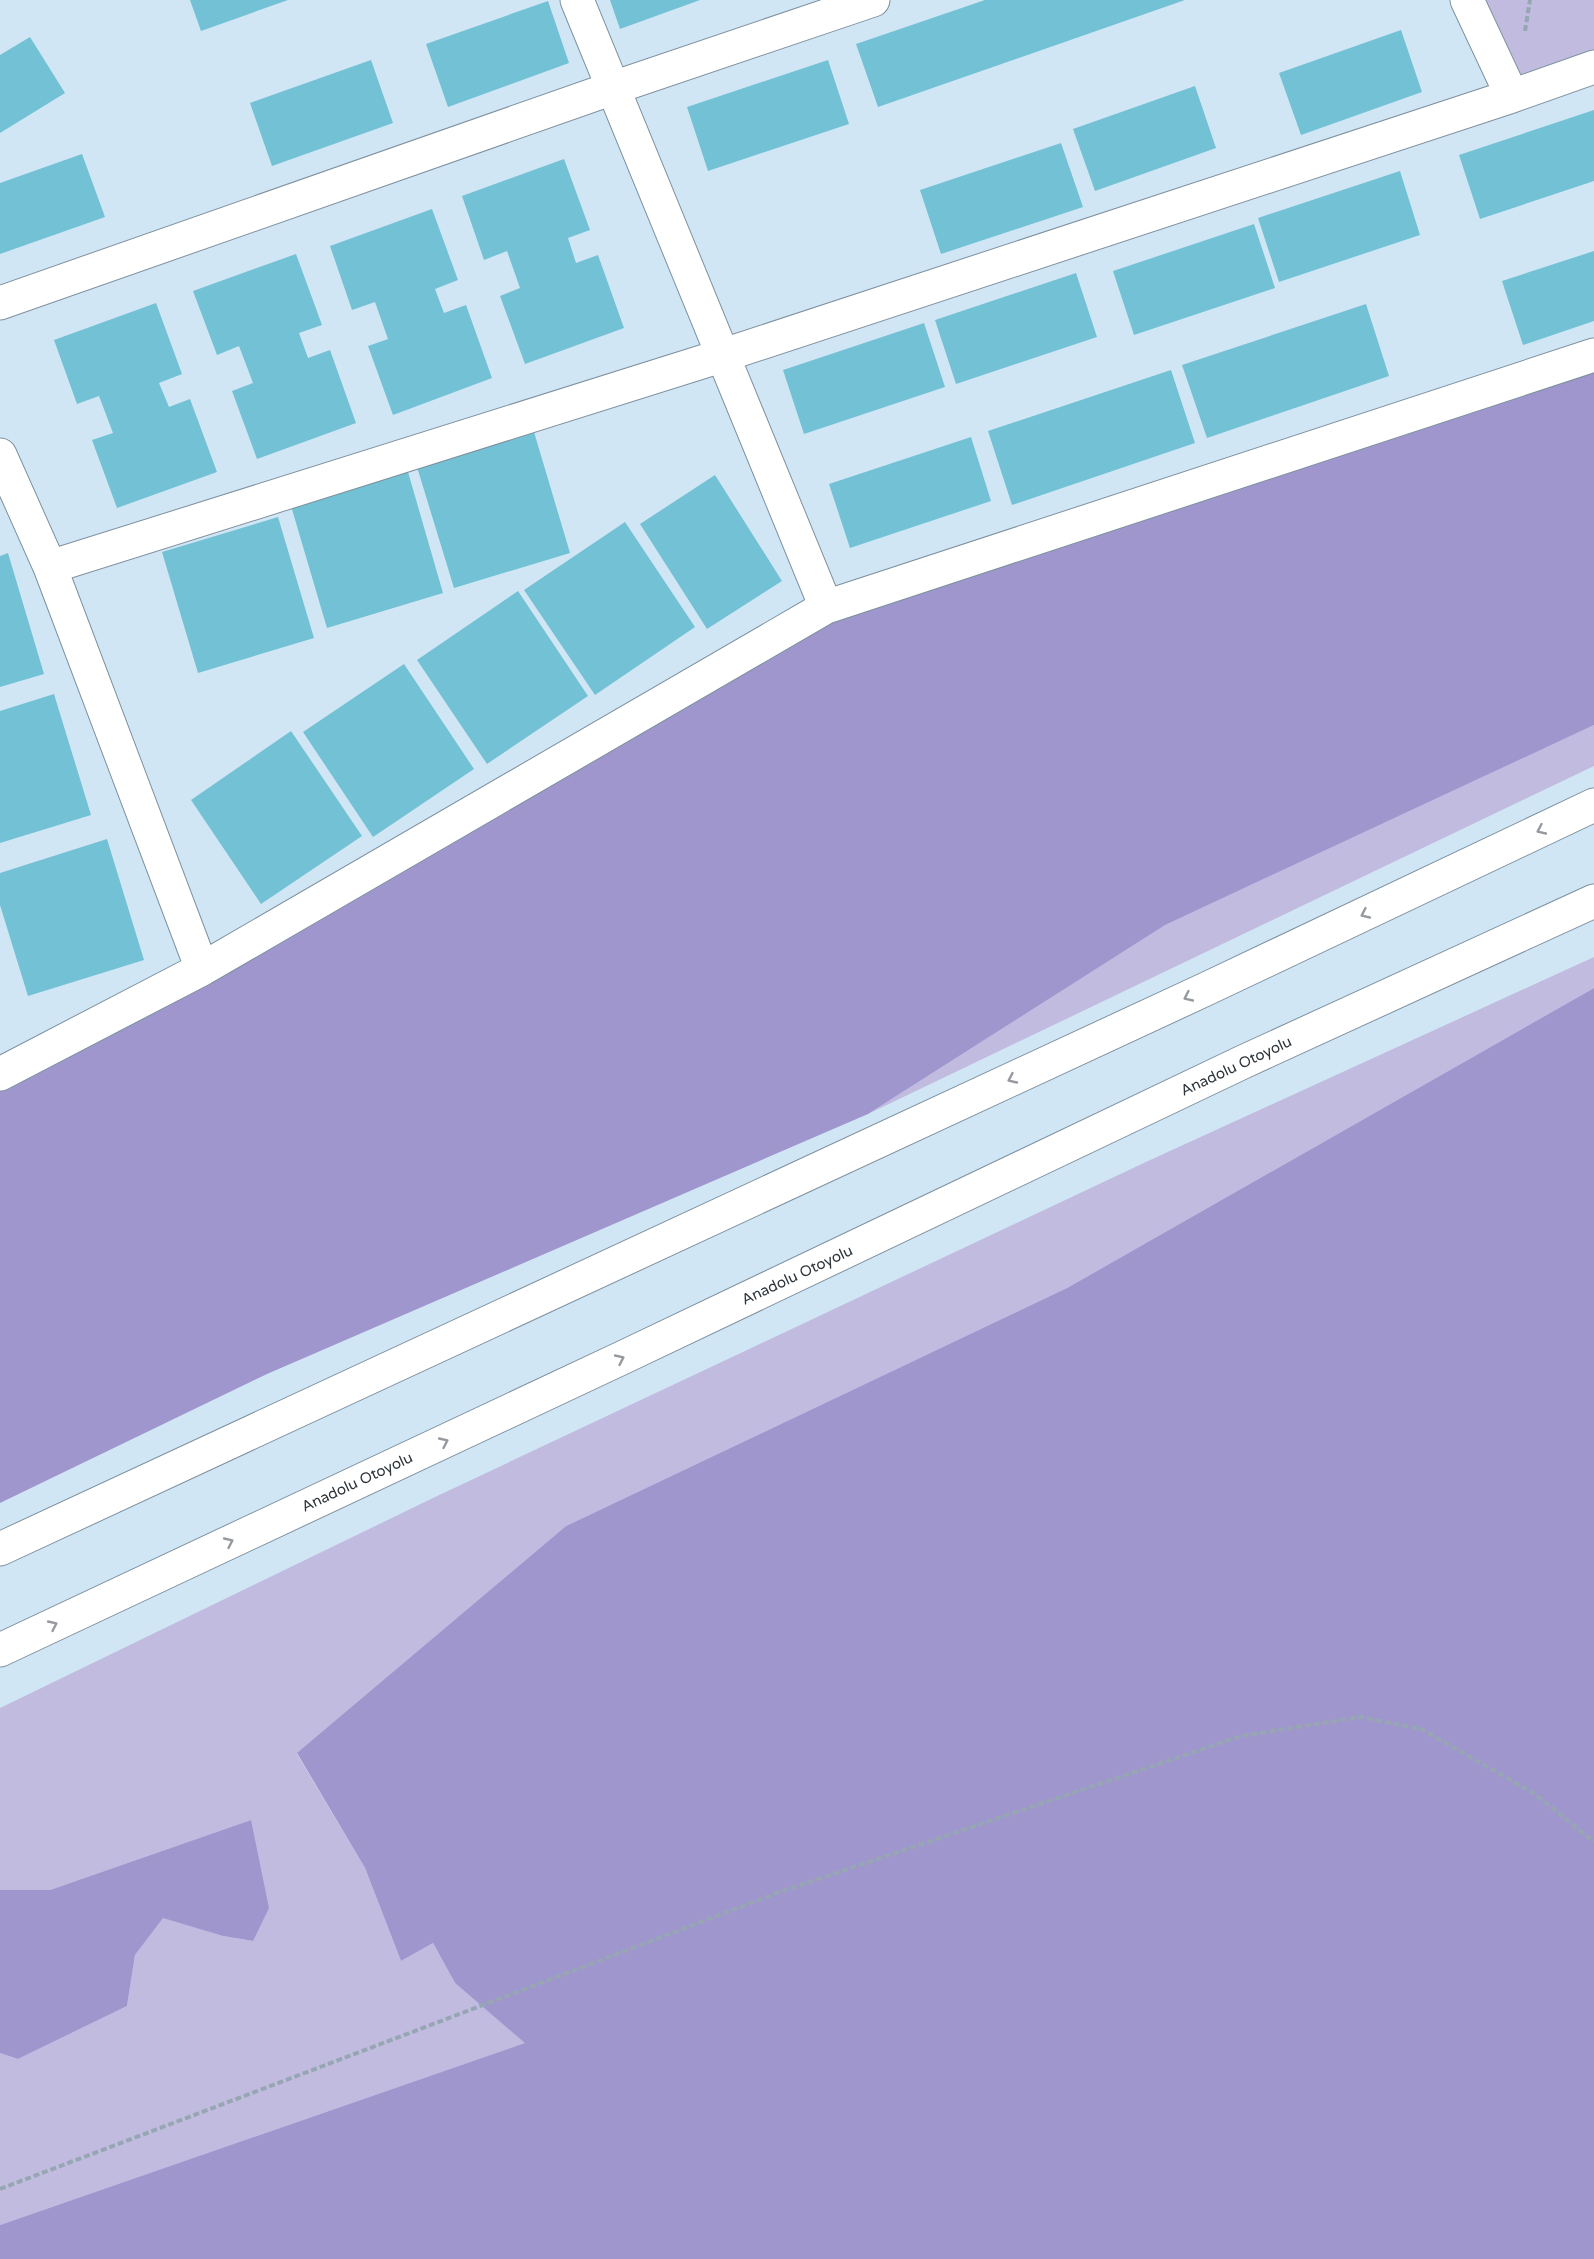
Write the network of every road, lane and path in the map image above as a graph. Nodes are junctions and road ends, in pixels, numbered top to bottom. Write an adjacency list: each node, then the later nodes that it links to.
1 (577, 0): 5 (main road)
2 (873, 0): 5 (main road)
3 (1467, 0): 6 (main road)
4 (1594, 67): 6 (main road)
5 (614, 88): 7 (main road); 8 (main road)
6 (1512, 96): 8 (main road)
7 (0, 303)
8 (724, 355): 11 (main road); 12 (main road)
9 (1594, 355): 12 (main road)
10 (0, 455): 11 (main road)
11 (50, 567): 15 (main road)
12 (826, 607): 15 (main road)
13 (1594, 806): 17 (main road, one-way to 17)
14 (1594, 901): 18 (main road, Anadolu Otoyolu, one-way to 14)
15 (202, 969): 16 (main road)
16 (0, 1074)
17 (0, 1549)
18 (0, 1650)
19 (1594, 1842): 20 (path)
20 (0, 2189)

